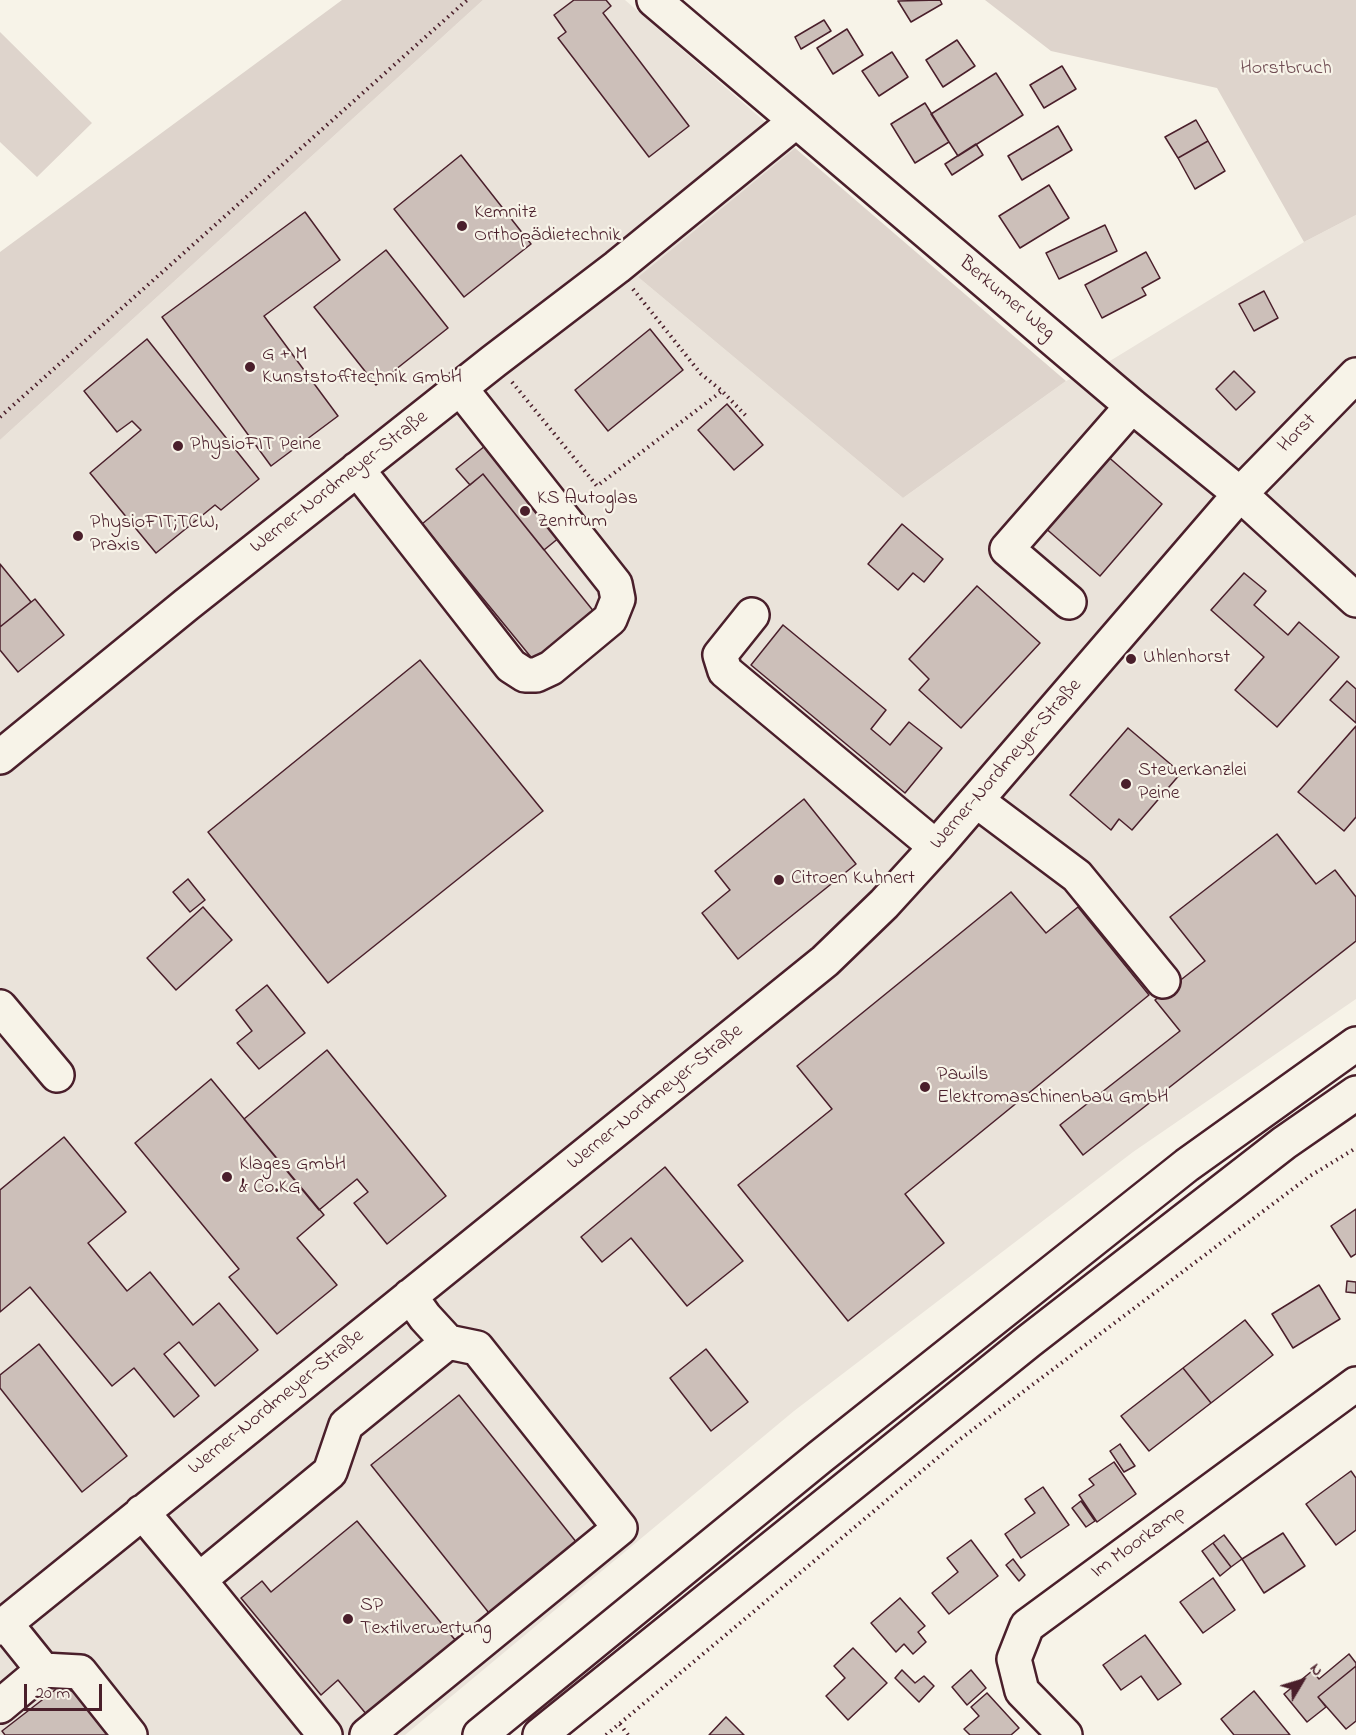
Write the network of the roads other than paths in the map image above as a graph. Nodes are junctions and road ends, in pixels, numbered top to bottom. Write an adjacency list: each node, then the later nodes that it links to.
1 (654, 0): 2 (main road, Berkumer Weg)
2 (795, 121): 4 (main road, Werner-Nordmeyer-Straße); 5 (main road, Berkumer Weg)
3 (1356, 375): 7 (main road, Horst)
4 (460, 388): 6 (main road, Werner-Nordmeyer-Straße); 6 (main road)
5 (1132, 406): 7 (main road, Berkumer Weg); 9 (main road)
6 (357, 469): 11 (main road, Werner-Nordmeyer-Straße)
7 (1240, 494): 8 (main road, Berkumer Weg); 12 (main road, Werner-Nordmeyer-Straße)
8 (1356, 600)
9 (1069, 602)
10 (752, 615): 13 (main road)
11 (0, 757)
12 (977, 801): 13 (main road, Werner-Nordmeyer-Straße); 14 (main road)
13 (936, 847): 19 (main road, Werner-Nordmeyer-Straße)
14 (1163, 981)
15 (0, 1006): 17 (main road)
16 (1356, 1044): 30 (main road)
17 (57, 1075)
18 (1356, 1093): 31 (main road)
19 (410, 1296): 20 (main road); 22 (main road, Werner-Nordmeyer-Straße)
20 (448, 1342): 23 (main road); 29 (main road)
21 (1356, 1384): 32 (main road, Im Moorkamp)
22 (142, 1512): 23 (main road); 24 (main road, Werner-Nordmeyer-Straße)
23 (199, 1580): 28 (main road)
24 (3, 1626): 25 (main road)
25 (43, 1670): 26 (main road); 27 (main road)
26 (0, 1706)
27 (130, 1735)
28 (326, 1735)
29 (366, 1735)
30 (480, 1735)
31 (540, 1735)
32 (1065, 1735)

